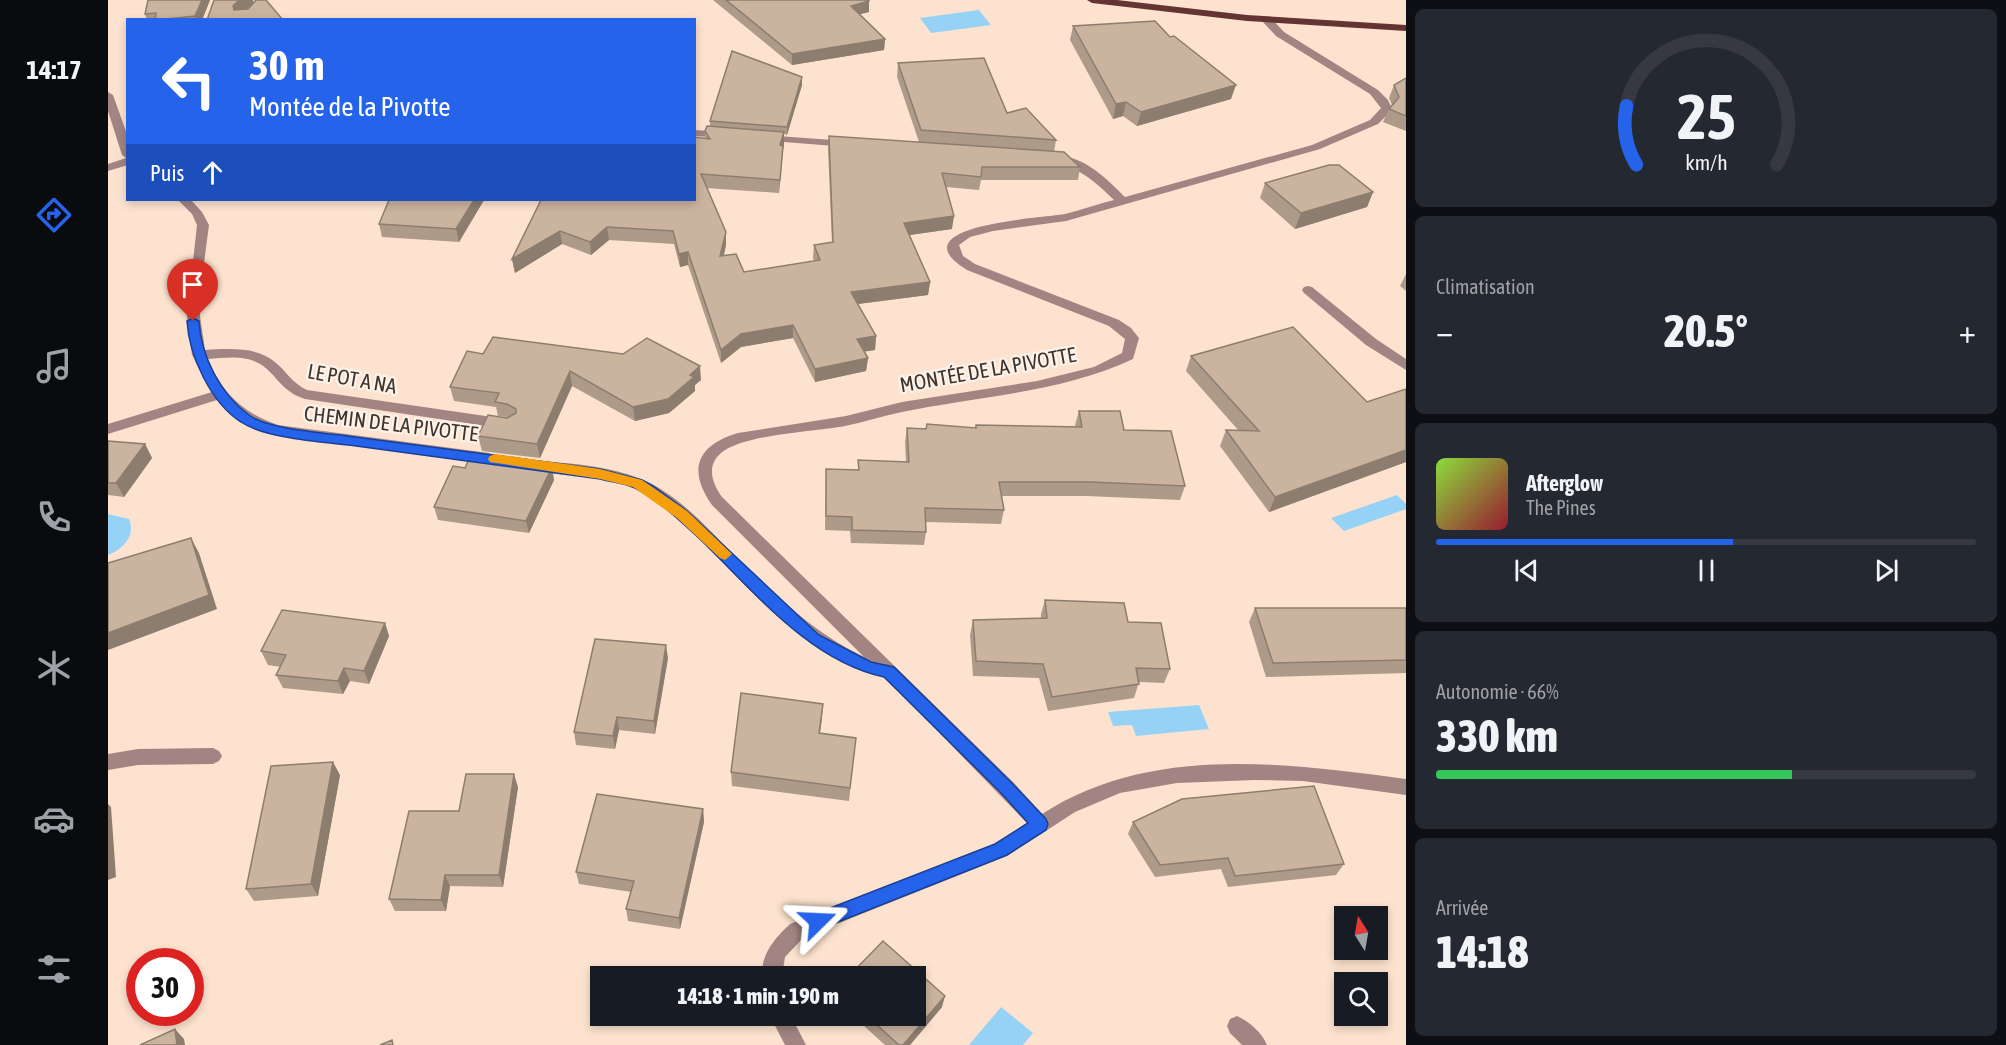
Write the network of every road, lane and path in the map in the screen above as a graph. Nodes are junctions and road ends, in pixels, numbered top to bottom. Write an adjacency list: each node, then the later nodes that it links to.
1 (1092, 0): 2 (main road)
2 (1266, 19): 3 (main road); 14 (street, MONTÉE DE LA PIVOTTE)
3 (1406, 28)
4 (108, 95): 6 (street)
5 (126, 120): 6 (street)
6 (118, 126): 9 (street)
7 (696, 133): 8 (street)
8 (861, 145)
9 (126, 149)
10 (1050, 159): 14 (street)
11 (126, 162): 12 (street)
12 (108, 168)
13 (185, 201): 16 (street, CHEMIN DE LA PIVOTTE)
14 (1123, 202): 21 (street, MONTÉE DE LA PIVOTTE)
15 (1308, 290): 17 (street)
16 (199, 355): 18 (street, CHEMIN DE LA PIVOTTE); 19 (street, LE POT A NA)
17 (1406, 365)
18 (222, 394): 20 (street); 21 (street, CHEMIN DE LA PIVOTTE)
19 (510, 425)
20 (108, 429)
21 (888, 672): 25 (street, MONTÉE DE LA PIVOTTE)
22 (213, 756): 23 (street)
23 (108, 762)
24 (1406, 787): 25 (street)
25 (1040, 824): 26 (street)
26 (772, 966)
27 (786, 1026): 29 (street)
28 (1237, 1026): 30 (street)
29 (796, 1045)
30 (1257, 1045)

